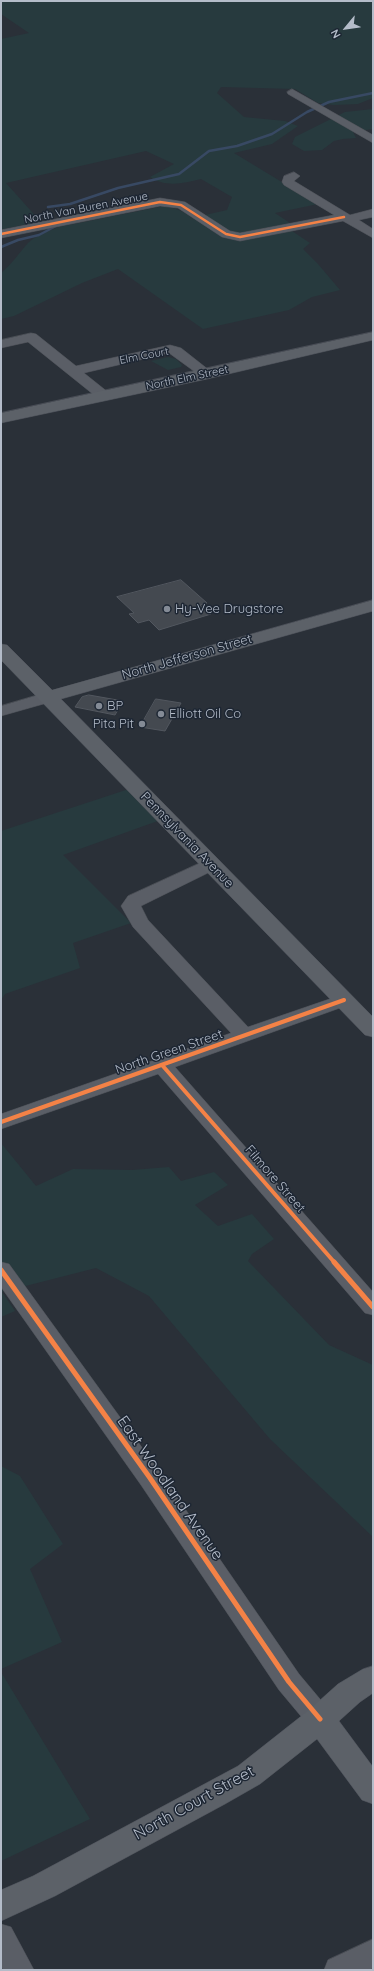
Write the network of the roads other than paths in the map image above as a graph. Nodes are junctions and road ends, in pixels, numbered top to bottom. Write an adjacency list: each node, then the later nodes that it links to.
1 (292, 92): 2 (street)
2 (373, 140)
3 (294, 176): 5 (street)
4 (373, 213): 5 (street)
5 (347, 218): 6 (street, North Van Buren Avenue); 7 (street)
6 (1, 234)
7 (373, 234)
8 (373, 336): 11 (main road, North Elm Street)
9 (1, 344): 10 (street)
10 (73, 371): 11 (street, Elm Court); 12 (street)
11 (207, 374): 12 (main road, North Elm Street)
12 (104, 396): 13 (main road, North Elm Street)
13 (1, 418)
14 (373, 604): 16 (main road, North Jefferson Street)
15 (1, 649): 16 (main road, Pennsylvania Avenue)
16 (48, 697): 17 (street, North Jefferson Street); 18 (main road, Pennsylvania Avenue)
17 (1, 711)
18 (211, 864): 19 (main road, Pennsylvania Avenue); 21 (street)
19 (344, 1000): 20 (main road, Pennsylvania Avenue); 21 (street, North Green Street)
20 (373, 1030)
21 (245, 1036): 22 (street, North Green Street)
22 (162, 1065): 23 (street, North Green Street); 25 (street, Filmore Street)
23 (1, 1122)
24 (1, 1270): 27 (street, East Woodland Avenue)
25 (373, 1307)
26 (373, 1678): 27 (main road, North Court Street)
27 (320, 1719): 28 (main road); 29 (main road, North Court Street)
28 (373, 1791)
29 (1, 1906)
30 (1, 1937): 32 (street)
31 (373, 1953): 33 (street)
32 (19, 1970)
33 (339, 1970)

